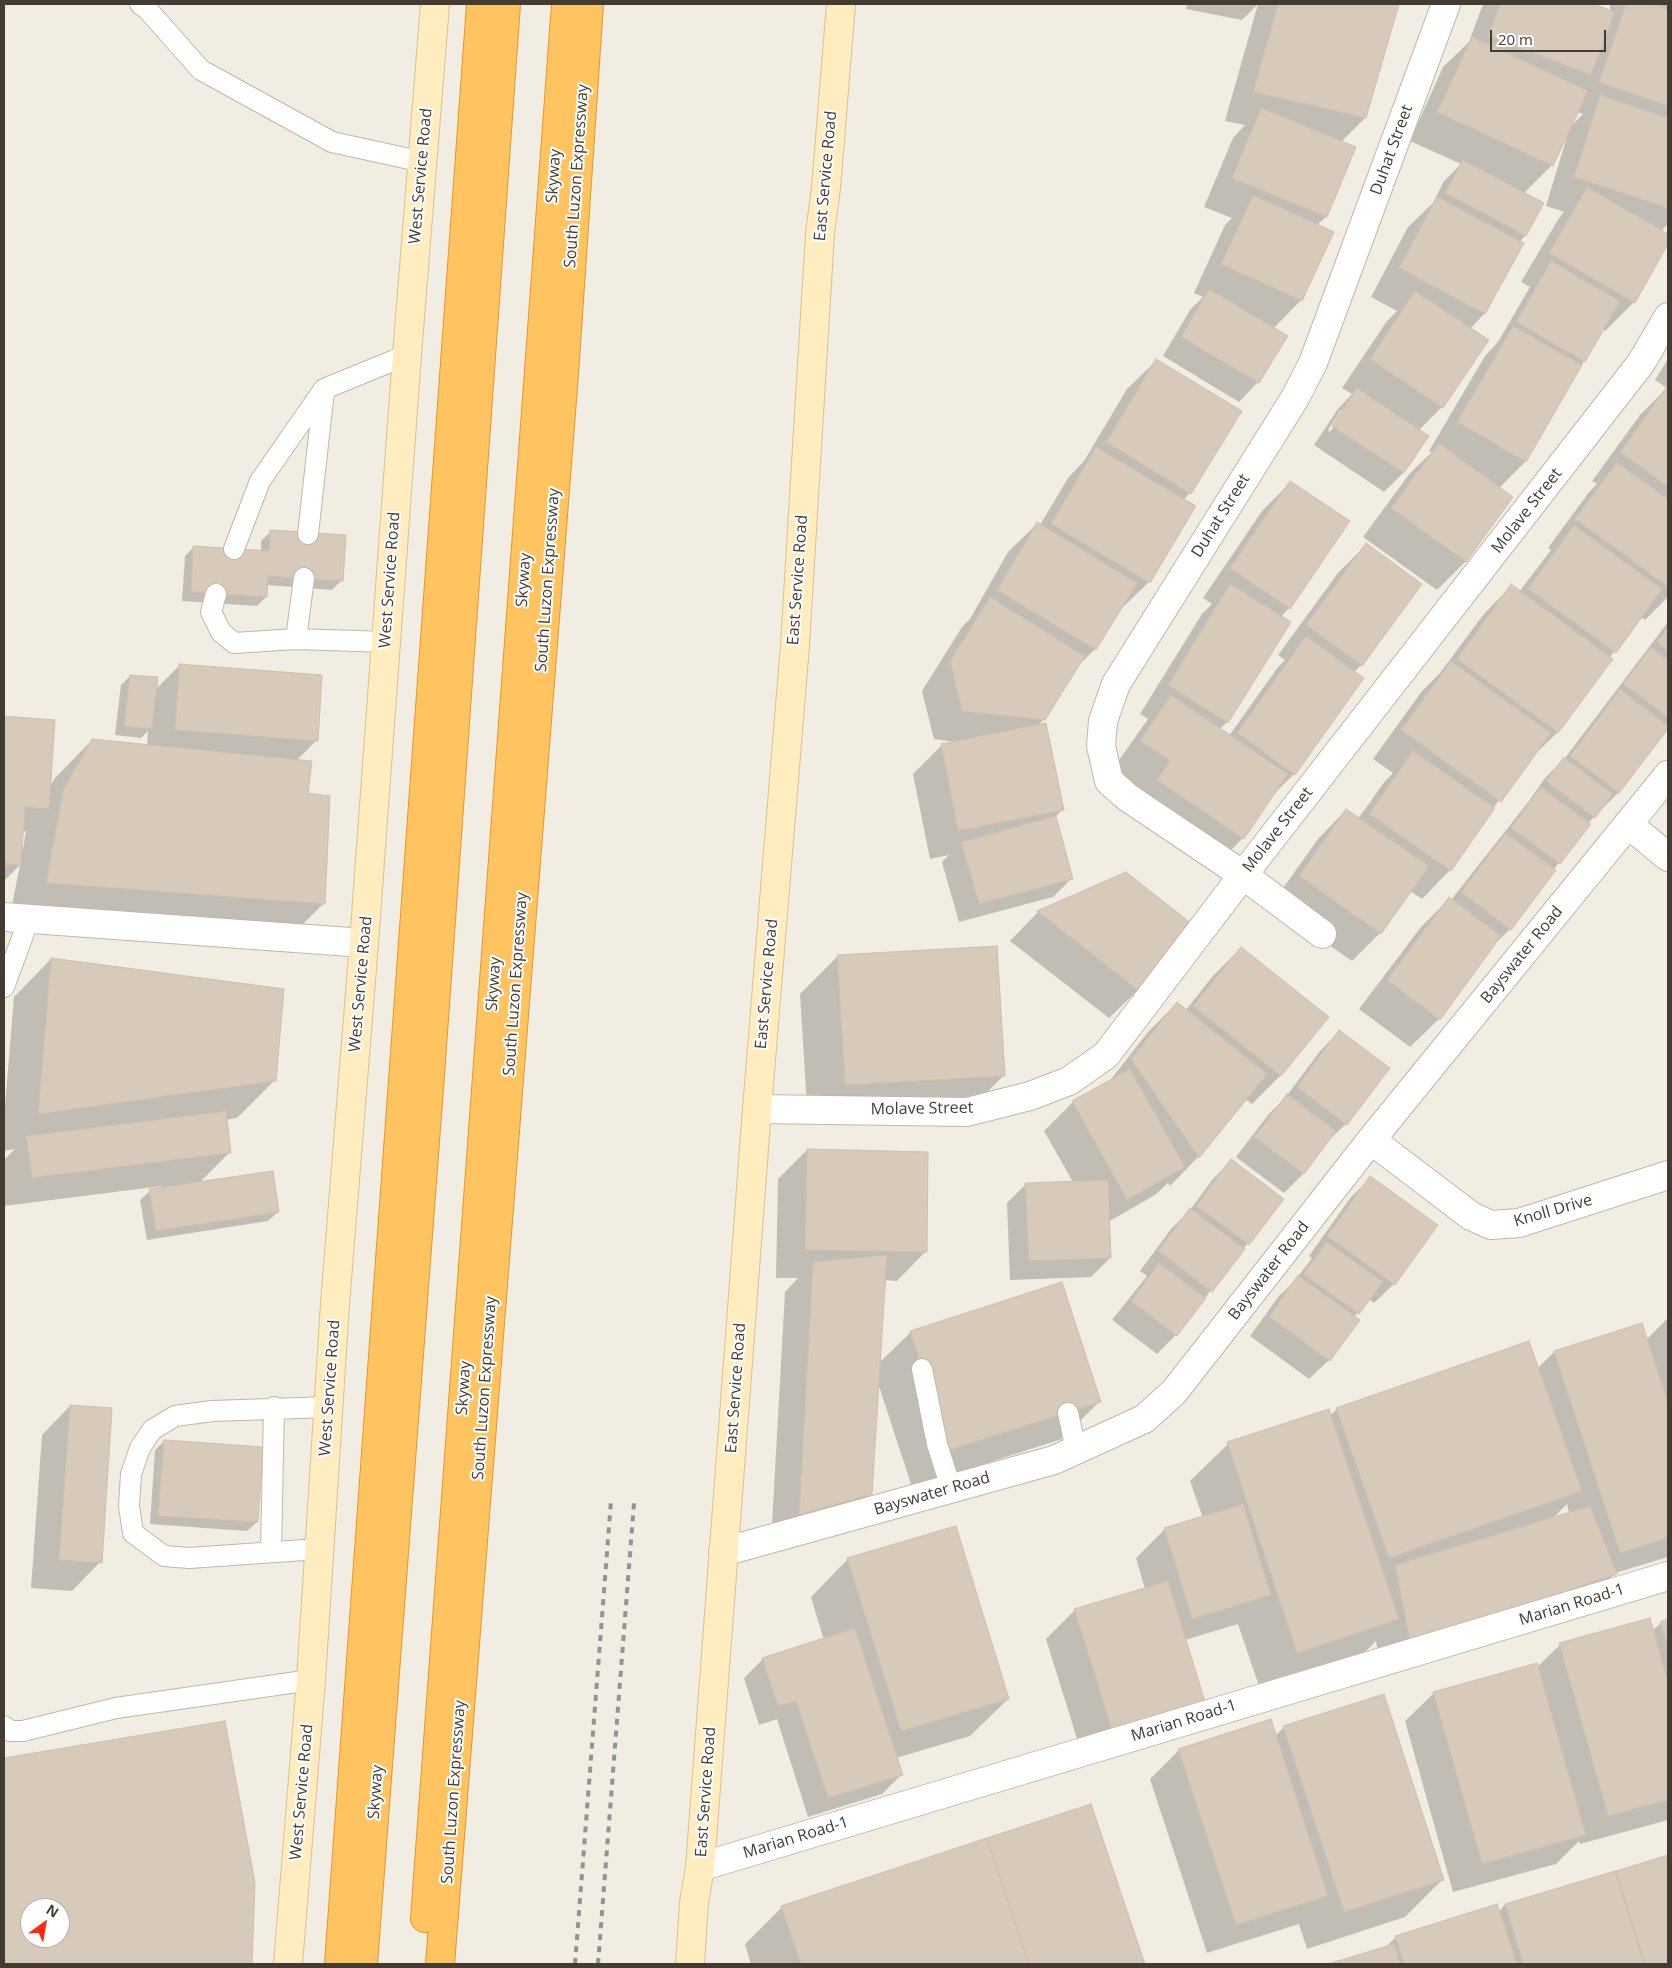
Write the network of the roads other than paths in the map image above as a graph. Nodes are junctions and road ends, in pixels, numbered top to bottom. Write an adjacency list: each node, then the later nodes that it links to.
1 (140, 4): 9 (lane)
2 (435, 4): 9 (main road, West Service Road)
3 (481, 4): 44 (highway)
4 (506, 4): 45 (highway, Skyway)
5 (566, 4): 46 (highway, Skyway)
6 (589, 4): 47 (highway, South Luzon Expressway)
7 (841, 4): 27 (main road, East Service Road)
8 (1446, 4): 22 (street, Duhat Street)
9 (423, 162): 11 (main road, West Service Road)
10 (1668, 317): 22 (street, Molave Street)
11 (407, 355): 12 (lane); 18 (main road, West Service Road)
12 (324, 389): 13 (lane); 14 (lane)
13 (308, 534)
14 (234, 549)
15 (304, 578): 17 (lane)
16 (216, 594): 17 (lane)
17 (296, 638): 18 (lane)
18 (386, 642): 25 (main road, West Service Road)
19 (1668, 775): 20 (street, Bayswater Road)
20 (1628, 824): 21 (street); 28 (street, Bayswater Road)
21 (1668, 857)
22 (1243, 875): 24 (street, Duhat Street); 27 (street, Molave Street)
23 (16, 918): 25 (street); 26 (lane)
24 (1322, 934)
25 (364, 943): 32 (main road, West Service Road)
26 (4, 987)
27 (757, 1109): 38 (main road, East Service Road)
28 (1371, 1140): 29 (street, Knoll Drive); 34 (street, Bayswater Road)
29 (1668, 1175)
30 (922, 1369): 35 (lane)
31 (274, 1407): 32 (lane); 37 (lane); 37 (lane)
32 (329, 1407): 36 (main road, West Service Road)
33 (1068, 1413): 34 (lane)
34 (1076, 1450): 35 (street, Bayswater Road)
35 (951, 1488): 38 (street, Bayswater Road)
36 (319, 1548): 37 (lane); 40 (main road, West Service Road)
37 (271, 1551)
38 (723, 1552): 42 (main road, East Service Road)
39 (1668, 1576): 42 (street, Marian Road-1)
40 (311, 1680): 41 (lane); 43 (main road, West Service Road)
41 (4, 1726)
42 (700, 1867): 48 (main road, East Service Road)
43 (288, 1964)
44 (338, 1964)
45 (363, 1964)
46 (421, 1964)
47 (440, 1964)
48 (690, 1964)

